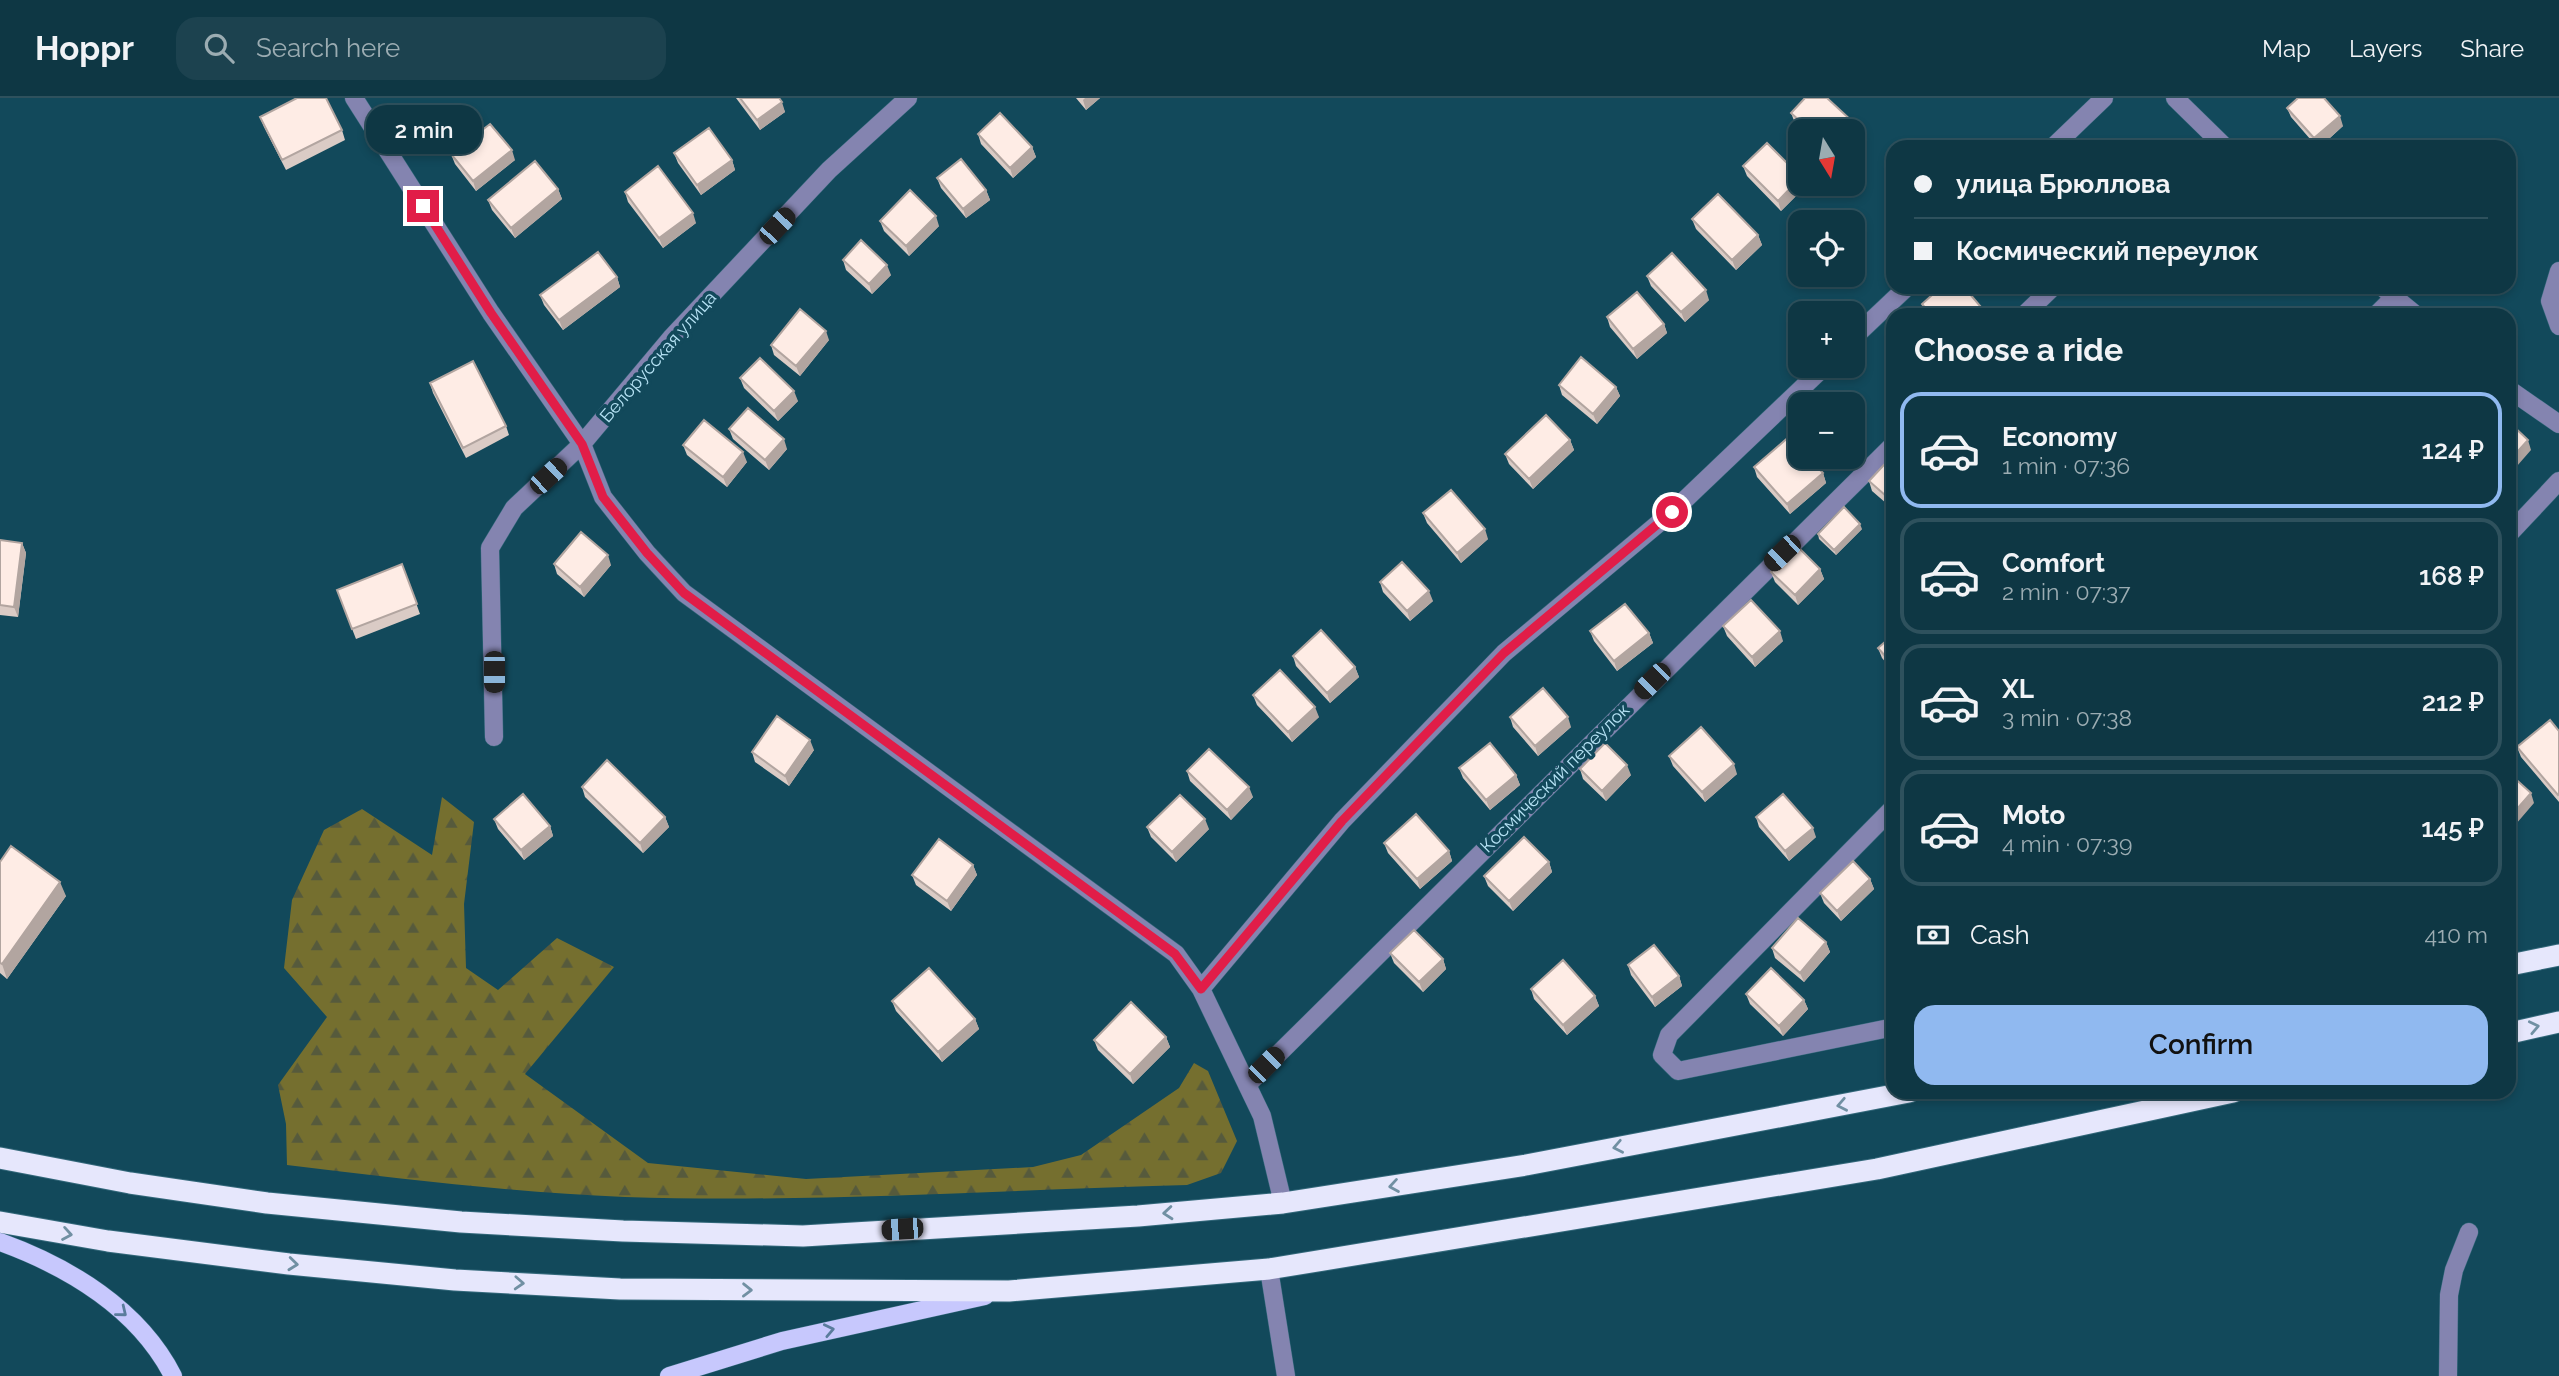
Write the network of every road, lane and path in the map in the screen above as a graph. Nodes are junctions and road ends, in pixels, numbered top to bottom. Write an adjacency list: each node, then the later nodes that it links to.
1 (354, 98): 18 (street)
2 (908, 98): 18 (street, Белорусская улица)
3 (2104, 98): 5 (street)
4 (2175, 98): 6 (street)
5 (2060, 140)
6 (2211, 140)
7 (2559, 271): 13 (street)
8 (1900, 294): 14 (street)
9 (2046, 294): 11 (street)
10 (2390, 294): 12 (street)
11 (2031, 308)
12 (2407, 308)
13 (2559, 326)
14 (1865, 327)
15 (1812, 378): 26 (street)
16 (2516, 394): 17 (street)
17 (2559, 424)
18 (582, 444): 22 (street, Белорусская улица); 26 (street)
19 (1886, 452): 30 (street, Космический переулок)
20 (2559, 481): 21 (street)
21 (2516, 527)
22 (494, 737)
23 (1886, 815): 28 (street)
24 (2559, 955): 25 (highway)
25 (2516, 964)
26 (1201, 989): 30 (street)
27 (2559, 1022): 29 (highway, one-way to 27)
28 (1886, 1029)
29 (2516, 1031)
30 (1247, 1085): 34 (street)
31 (1886, 1096): 34 (highway, one-way to 34)
32 (2202, 1099): 38 (highway)
33 (0, 1158): 34 (highway, one-way to 33)
34 (1283, 1203)
35 (0, 1222): 39 (highway, one-way to 39)
36 (2469, 1232): 43 (street)
37 (0, 1242): 40 (main road, one-way to 40)
38 (1269, 1269): 39 (highway); 42 (street)
39 (1009, 1291): 41 (main road, one-way to 39)
40 (173, 1376)
41 (669, 1376)
42 (1286, 1376)
43 (2448, 1376)

